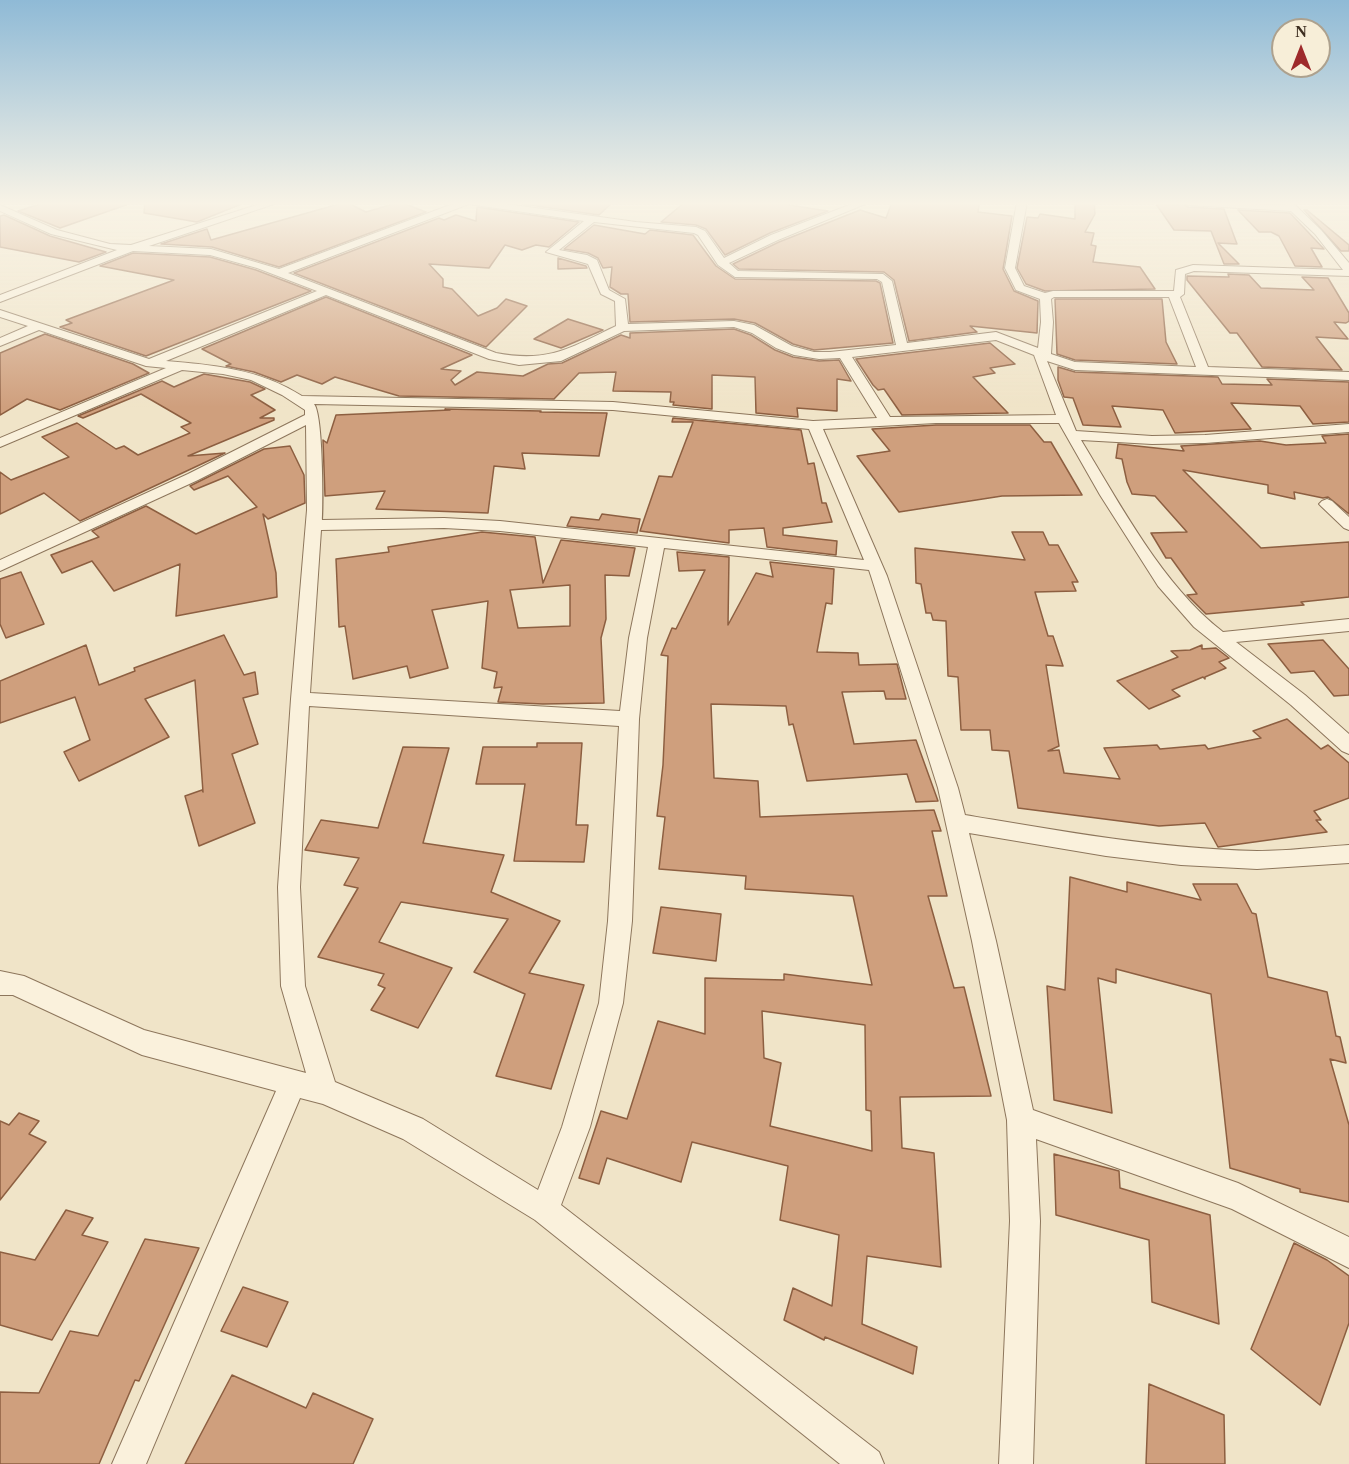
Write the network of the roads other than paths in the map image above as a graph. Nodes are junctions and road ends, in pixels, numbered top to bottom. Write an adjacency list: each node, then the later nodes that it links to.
1 (74, 270): 14 (street)
2 (270, 270): 10 (street)
3 (286, 270): 10 (street)
4 (595, 270): 17 (street)
5 (731, 270): 19 (street)
6 (1011, 270): 13 (street)
7 (1185, 270): 12 (street)
8 (1314, 270): 9 (street)
9 (1349, 271)
10 (279, 273): 11 (street)
11 (327, 291): 17 (street); 22 (street)
12 (1174, 295): 13 (street); 24 (street)
13 (1045, 297): 21 (street)
14 (0, 299)
15 (0, 313): 16 (street)
16 (39, 326): 18 (street); 22 (street)
17 (622, 327): 20 (street)
18 (0, 342)
19 (902, 346): 20 (street); 21 (street)
20 (843, 353): 29 (street)
21 (1042, 353): 24 (street); 28 (street)
22 (150, 363): 23 (street)
23 (180, 366): 26 (street); 33 (street)
24 (1203, 370): 25 (street)
25 (1349, 376)
26 (299, 400): 27 (street); 30 (street)
27 (312, 417): 35 (street); 38 (street)
28 (1064, 419): 29 (street); 32 (street)
29 (885, 420): 30 (street)
30 (813, 425): 39 (street)
31 (1349, 428): 32 (street)
32 (1072, 435): 41 (street)
33 (0, 443)
34 (1328, 504): 36 (street)
35 (314, 525): 37 (street); 42 (street)
36 (1349, 525)
37 (657, 543): 39 (street); 43 (street)
38 (0, 566)
39 (875, 566): 45 (street)
40 (1349, 625): 41 (street)
41 (1219, 638): 44 (street)
42 (300, 699): 43 (street); 49 (street)
43 (629, 719): 51 (street)
44 (1349, 746)
45 (957, 822): 46 (street); 50 (street)
46 (1349, 854)
47 (5, 980): 48 (street)
48 (293, 1082): 49 (street); 53 (street)
49 (324, 1091): 51 (street)
50 (1021, 1120): 52 (street); 55 (street)
51 (545, 1210): 54 (street)
52 (1349, 1253)
53 (129, 1464)
54 (867, 1464)
55 (1016, 1464)

